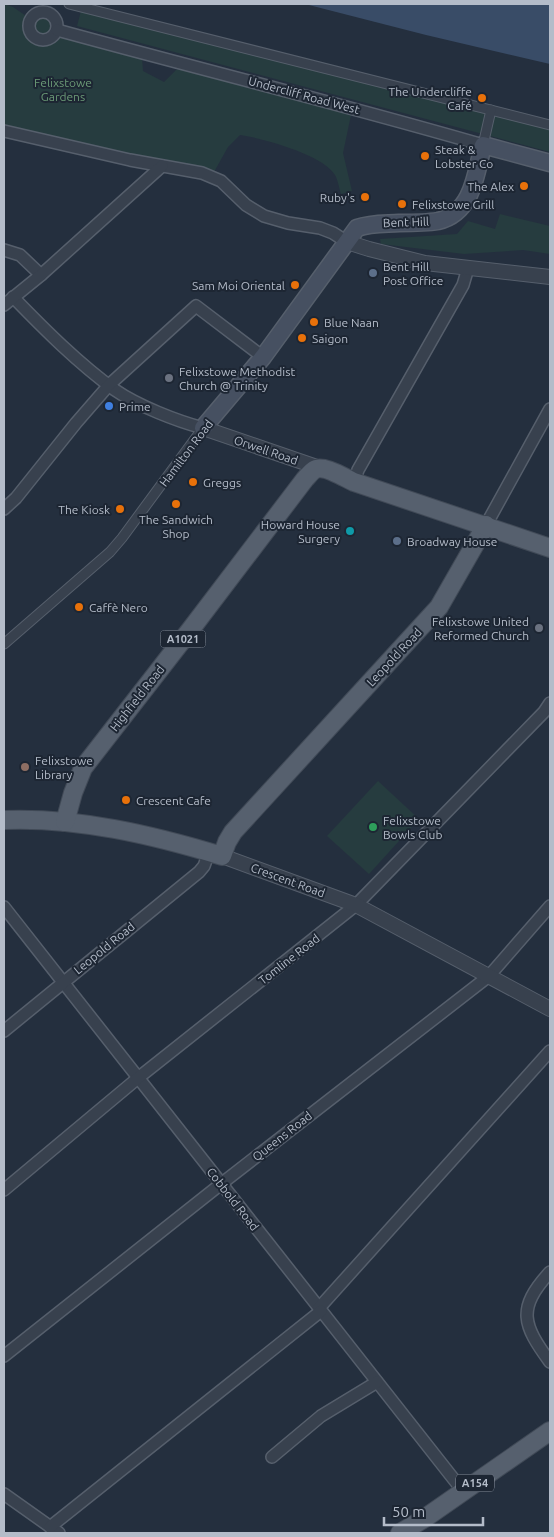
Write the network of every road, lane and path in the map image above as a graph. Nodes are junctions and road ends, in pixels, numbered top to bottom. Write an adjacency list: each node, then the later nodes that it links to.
1 (69, 4): 3 (street)
2 (57, 30): 6 (street, Undercliff Road West)
3 (492, 110): 4 (street); 6 (street)
4 (550, 125)
5 (4, 131): 8 (street)
6 (483, 145): 7 (main road, Undercliff Road West); 9 (main road, Bent Hill)
7 (550, 163)
8 (162, 166): 9 (street); 12 (street)
9 (347, 242): 11 (street); 15 (main road, Hamilton Road)
10 (4, 250): 12 (street)
11 (468, 268): 13 (street); 20 (street)
12 (41, 275): 14 (street)
13 (550, 277)
14 (8, 301): 16 (street, Orwell Road)
15 (263, 357): 16 (street); 18 (main road, Hamilton Road)
16 (109, 385): 18 (street, Orwell Road); 21 (street)
17 (550, 409): 22 (street, Leopold Road)
18 (203, 428): 19 (street, Orwell Road); 24 (street, Hamilton Road)
19 (320, 468): 20 (main road, Orwell Road); 27 (main road, Highfield Road / A1021)
20 (354, 482): 22 (main road, Orwell Road)
21 (4, 509)
22 (486, 525): 23 (main road, Orwell Road); 28 (main road, Leopold Road)
23 (550, 548)
24 (4, 644)
25 (550, 703): 29 (street, Tomline Road)
26 (4, 820): 27 (main road, Crescent Road)
27 (66, 822): 28 (main road, Crescent Road)
28 (216, 854): 29 (street, Crescent Road); 33 (street, Leopold Road)
29 (356, 905): 32 (street, Crescent Road); 37 (street, Tomline Road)
30 (550, 906): 32 (street, Queens Road)
31 (4, 908): 33 (street, Cobbold Road)
32 (489, 976): 34 (street, Crescent Road); 38 (street, Queens Road)
33 (62, 982): 35 (street, Leopold Road); 37 (street, Cobbold Road)
34 (550, 1008)
35 (4, 1031)
36 (550, 1051): 41 (street)
37 (138, 1078): 38 (street, Cobbold Road); 39 (street, Tomline Road)
38 (221, 1184): 41 (street, Cobbold Road); 42 (street, Queens Road)
39 (4, 1190)
40 (550, 1272): 43 (street)
41 (320, 1309): 44 (street, Cobbold Road); 49 (street)
42 (4, 1356)
43 (550, 1362)
44 (377, 1382): 46 (street); 47 (street, Cobbold Road)
45 (550, 1431): 47 (main road, A154)
46 (272, 1456)
47 (463, 1491): 50 (main road, A154)
48 (4, 1494): 49 (street)
49 (54, 1530)
50 (400, 1533)

